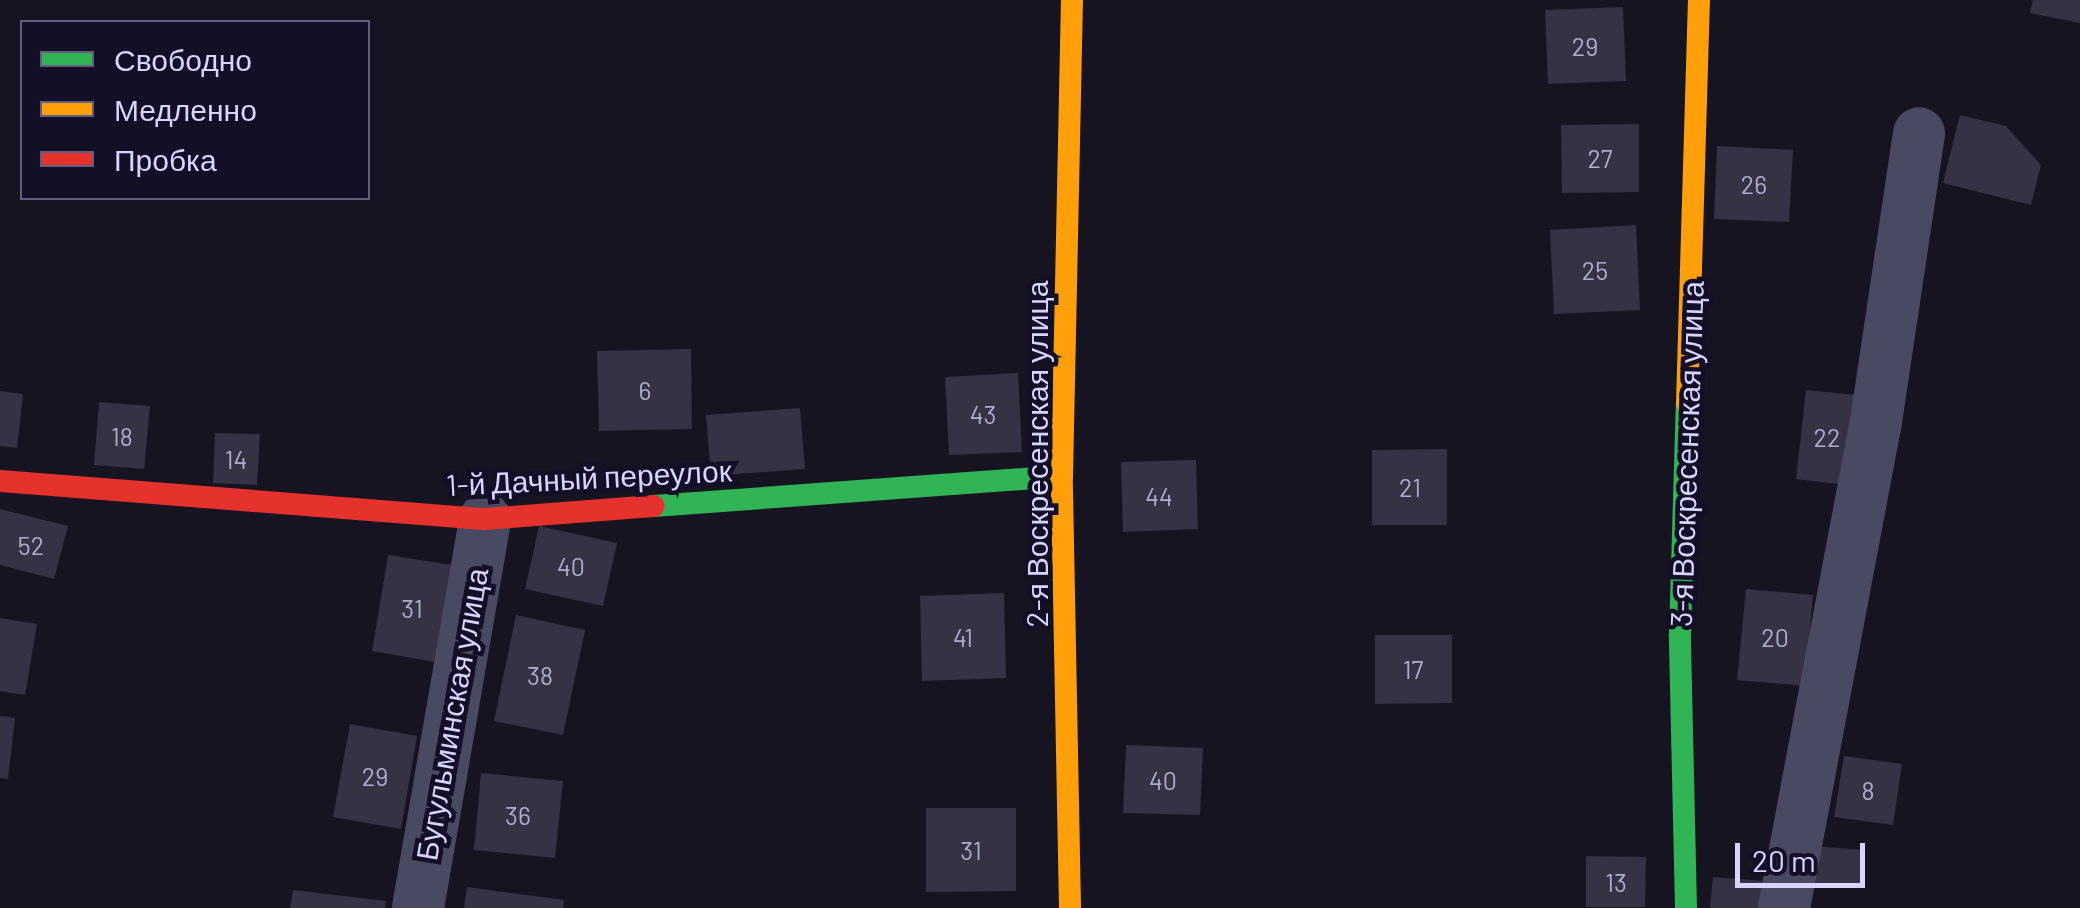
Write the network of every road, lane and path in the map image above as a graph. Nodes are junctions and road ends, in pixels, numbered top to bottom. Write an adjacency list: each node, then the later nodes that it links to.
1 (1072, 0): 4 (street, 2-я Воскресенская улица)
2 (1699, 0): 9 (street, 3-я Воскресенская улица)
3 (1920, 133): 10 (street)
4 (1062, 476): 6 (street, 1-й Дачный переулок); 8 (street, 2-я Воскресенская улица)
5 (0, 481): 6 (street, 1-й Дачный переулок)
6 (485, 519): 7 (street, Бугульминская улица)
7 (418, 908)
8 (1070, 908)
9 (1686, 908)
10 (1784, 908)

